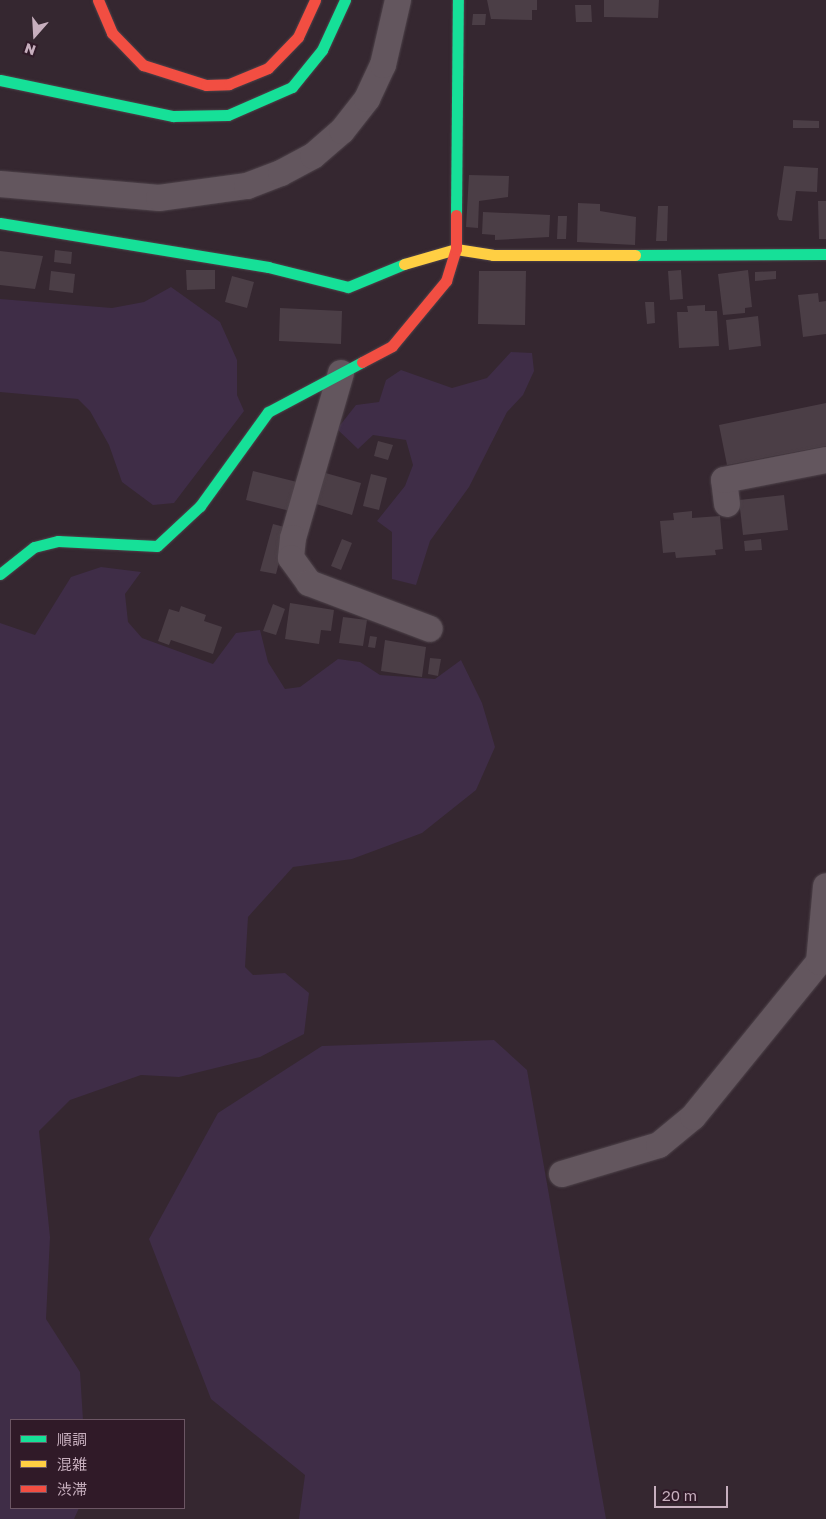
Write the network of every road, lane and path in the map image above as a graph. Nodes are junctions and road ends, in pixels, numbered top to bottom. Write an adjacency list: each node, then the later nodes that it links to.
1 (98, 0): 2 (main road)
2 (315, 0)
3 (345, 0): 6 (main road)
4 (398, 0): 7 (street)
5 (458, 0): 9 (main road)
6 (0, 80)
7 (0, 184)
8 (0, 223): 9 (main road)
9 (456, 248): 10 (main road); 11 (main road)
10 (826, 254)
11 (341, 373): 14 (main road); 15 (street)
12 (826, 460): 13 (street)
13 (727, 504)
14 (0, 574)
15 (430, 629)
16 (826, 886): 17 (street)
17 (562, 1174)

